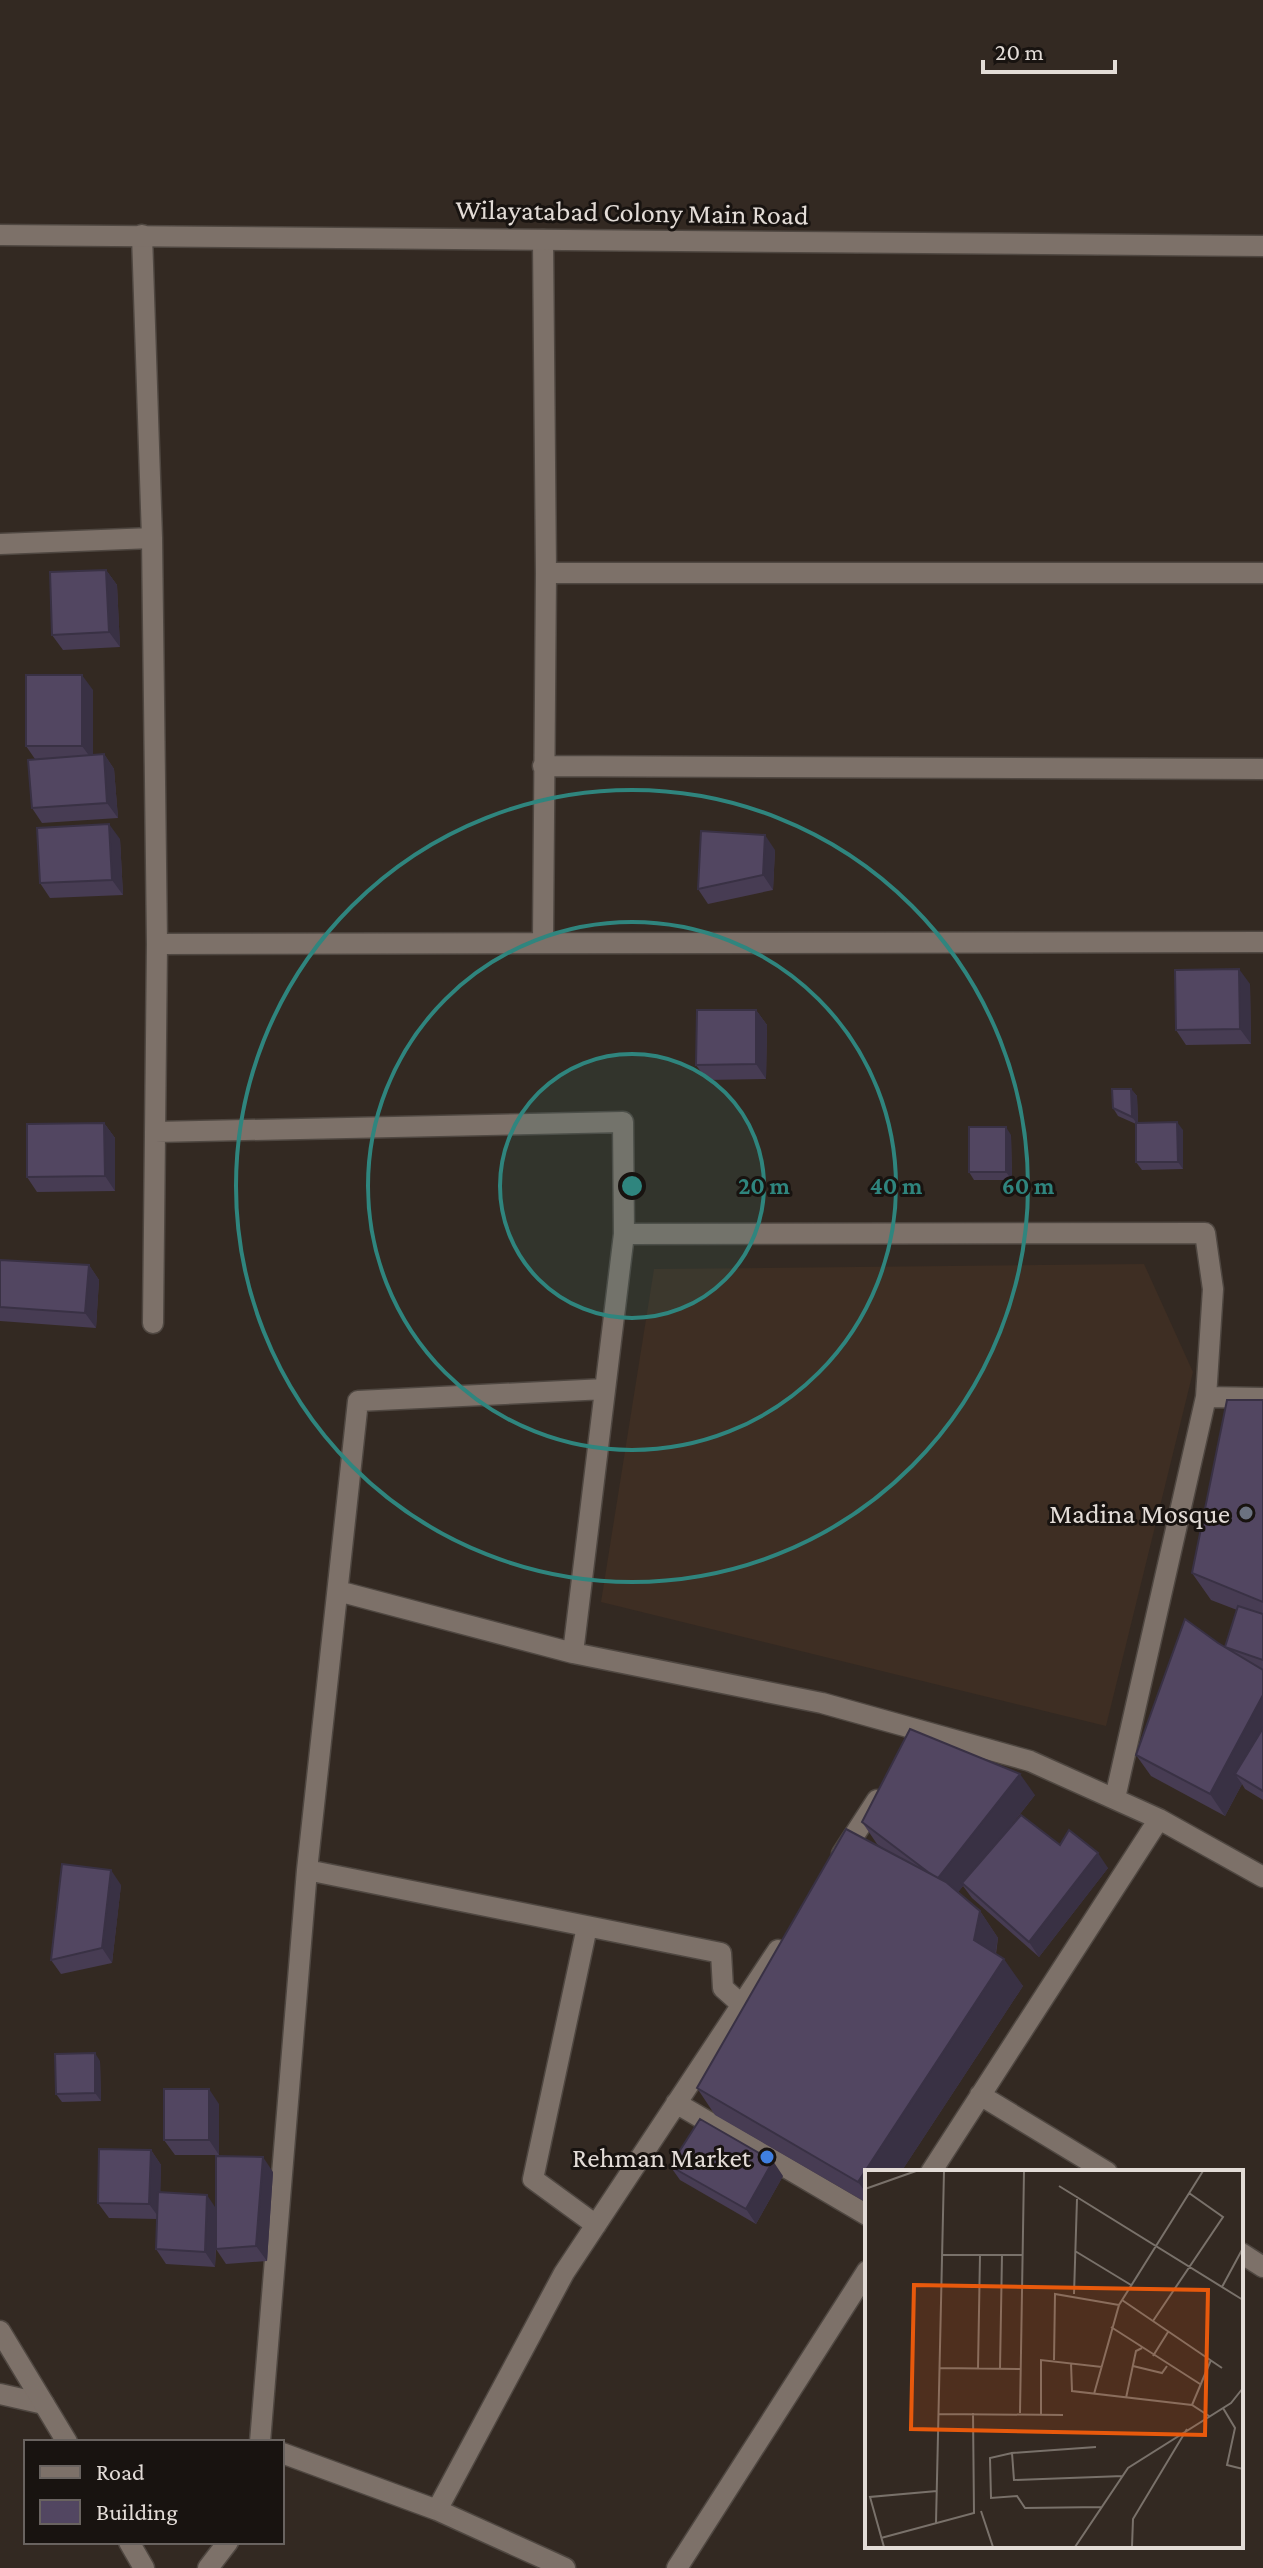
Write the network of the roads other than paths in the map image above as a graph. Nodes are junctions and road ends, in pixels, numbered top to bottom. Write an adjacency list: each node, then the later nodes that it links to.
1 (0, 235): 2 (street, Wilayatabad Colony Main Road)
2 (142, 235): 3 (street, Wilayatabad Colony Main Road); 5 (street)
3 (543, 240): 4 (street, Wilayatabad Colony Main Road); 7 (street)
4 (1263, 246)
5 (152, 538): 6 (street); 13 (street)
6 (0, 544)
7 (546, 573): 8 (street); 9 (street)
8 (1263, 573)
9 (543, 766): 10 (street); 11 (street)
10 (1263, 769)
11 (543, 941): 12 (street); 13 (street)
12 (1263, 942)
13 (157, 944): 14 (street)
14 (155, 1132): 15 (street); 16 (street)
15 (624, 1234): 17 (street); 18 (street)
16 (153, 1323)
17 (605, 1389): 20 (street); 21 (street)
18 (1206, 1397): 19 (street); 23 (street)
19 (1263, 1398)
20 (338, 1591): 21 (street); 25 (street)
21 (573, 1653): 23 (street)
22 (889, 1783): 26 (street)
23 (1115, 1798): 24 (street)
24 (1159, 1819): 27 (street); 31 (street)
25 (307, 1870): 28 (street); 44 (street)
26 (828, 1874)
27 (1263, 1877)
28 (587, 1927): 30 (street); 36 (street)
29 (785, 1939): 30 (street)
30 (742, 2005): 32 (street)
31 (980, 2095): 33 (street); 34 (street)
32 (676, 2103): 35 (street); 36 (street)
33 (932, 2170)
34 (1104, 2170)
35 (865, 2214)
36 (596, 2225): 46 (street)
37 (1243, 2254): 38 (street)
38 (1263, 2267)
39 (865, 2274): 52 (street)
40 (0, 2331): 42 (street)
41 (0, 2394): 42 (street)
42 (44, 2404): 43 (street)
43 (66, 2440)
44 (260, 2440)
45 (284, 2454): 46 (street)
46 (437, 2510): 51 (street)
47 (130, 2544): 49 (street)
48 (226, 2544): 50 (street)
49 (144, 2568)
50 (208, 2568)
51 (565, 2568)
52 (677, 2568)

